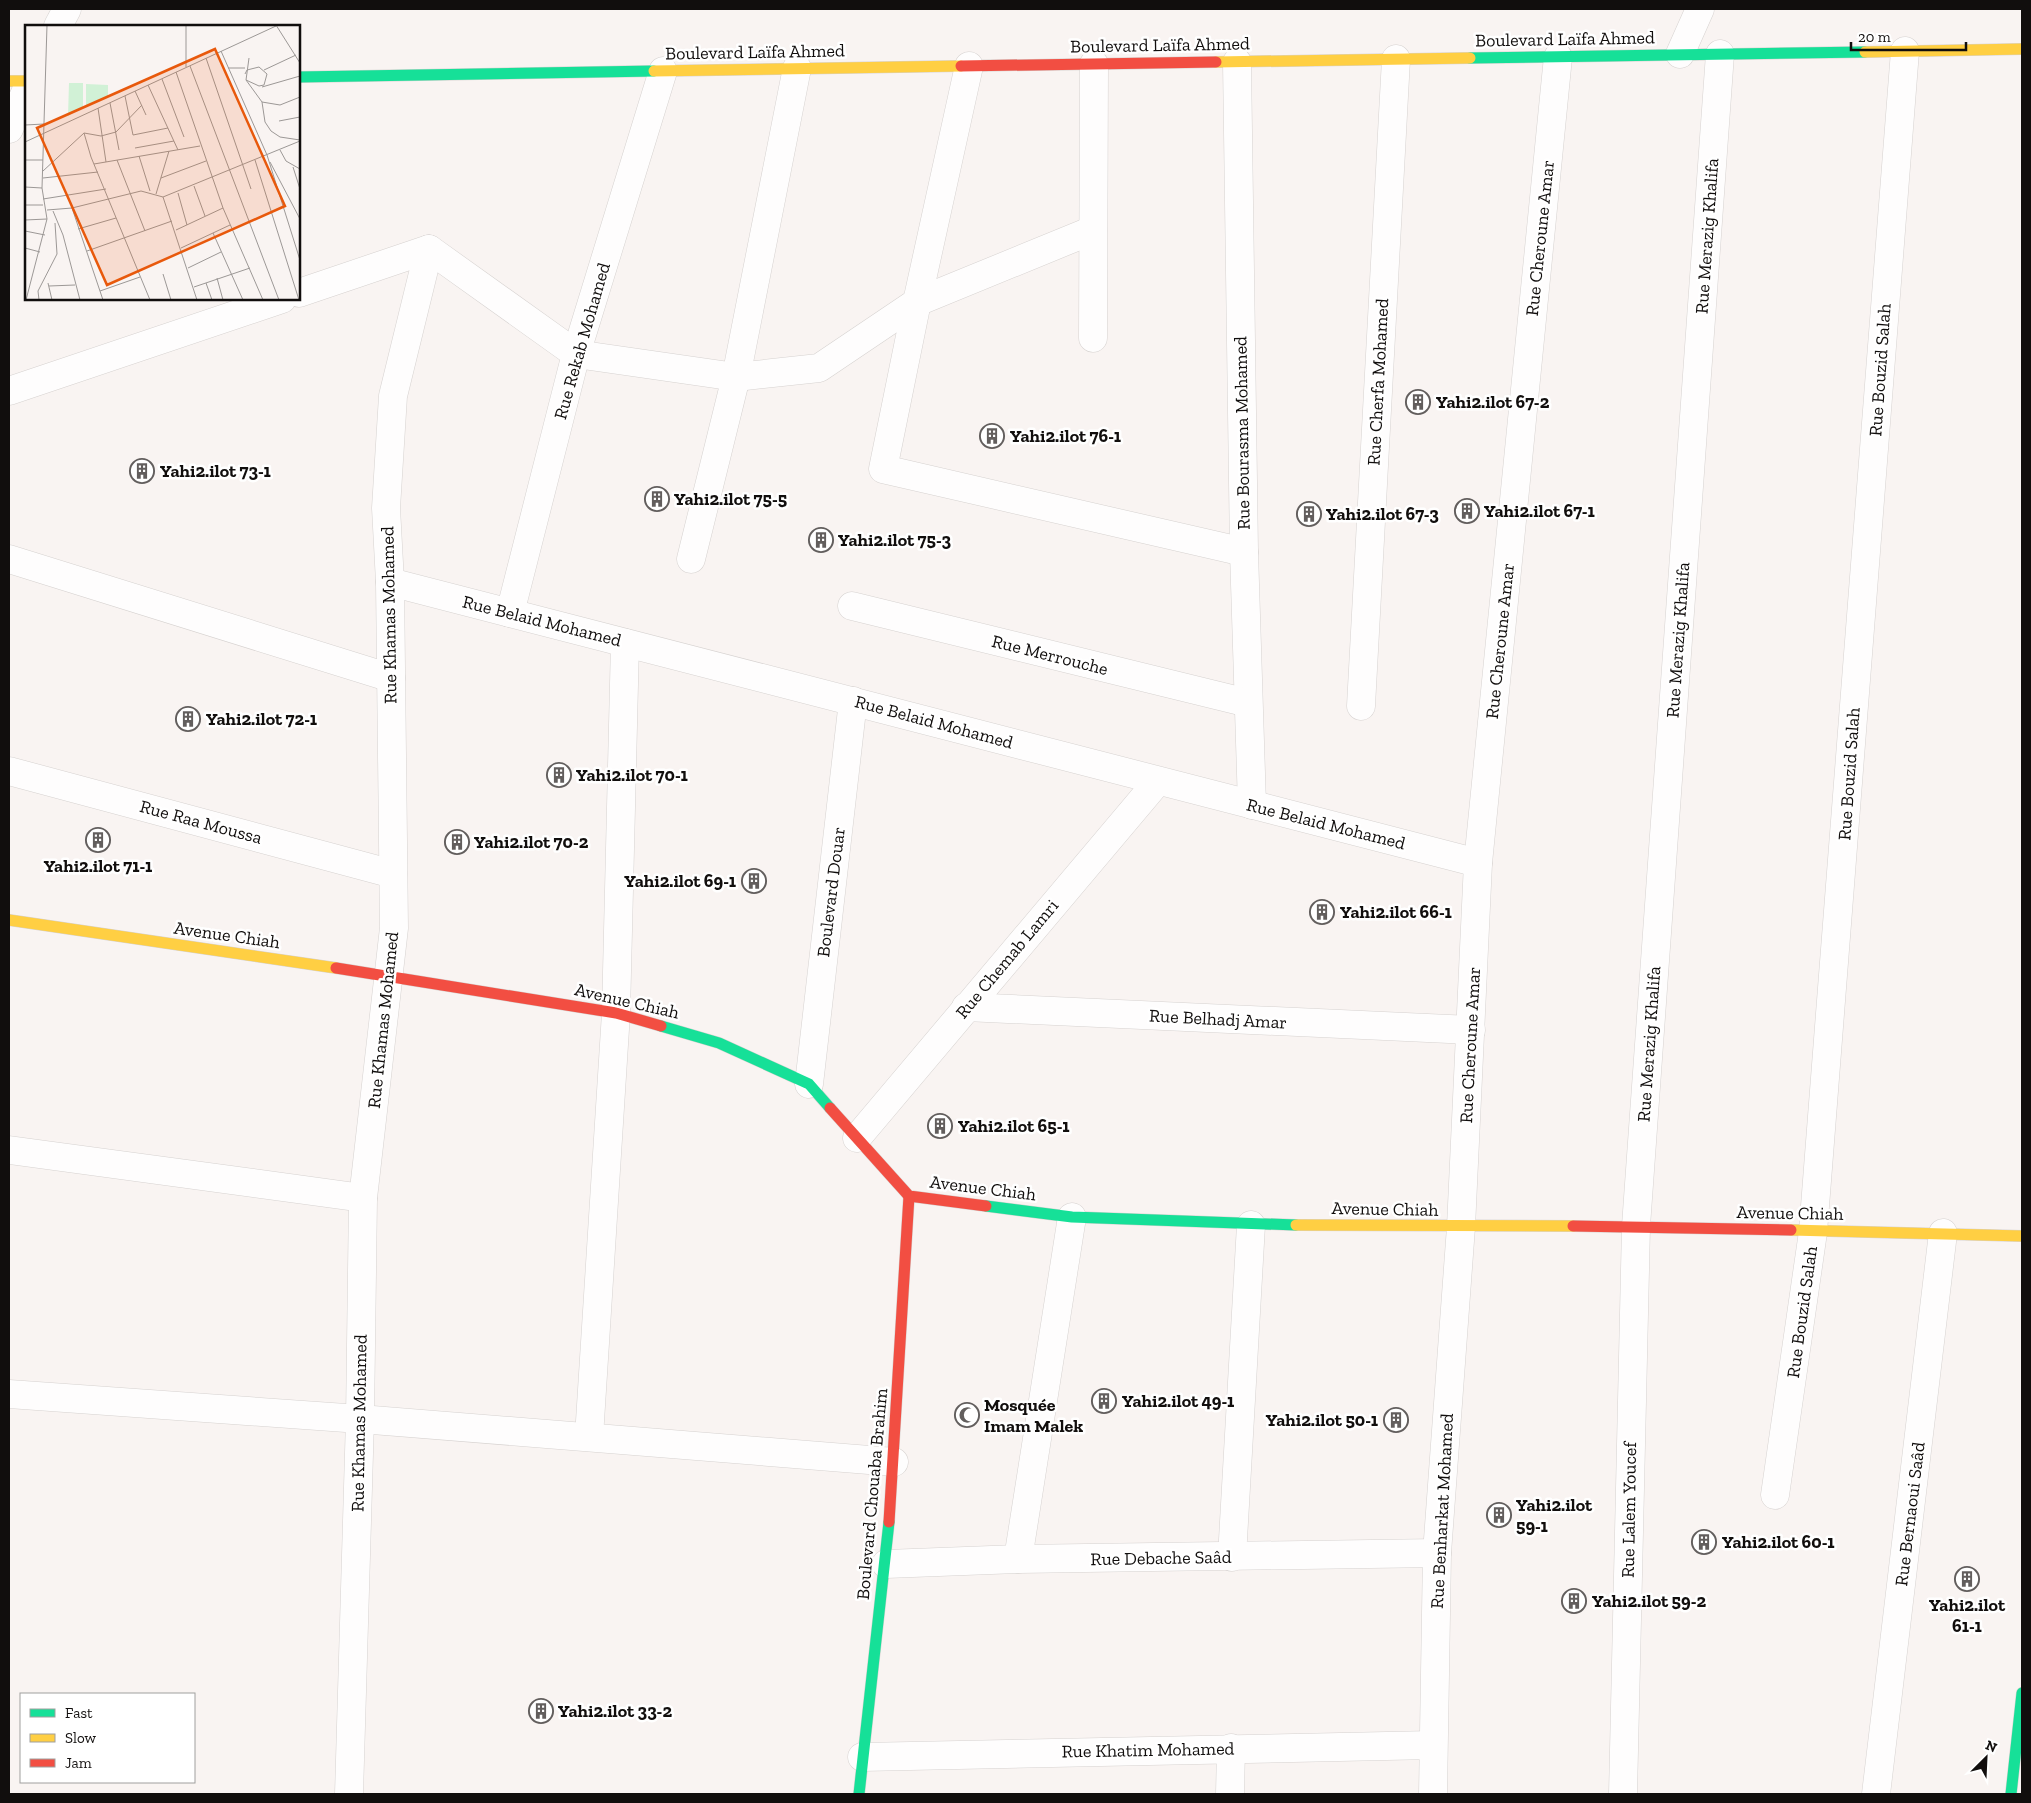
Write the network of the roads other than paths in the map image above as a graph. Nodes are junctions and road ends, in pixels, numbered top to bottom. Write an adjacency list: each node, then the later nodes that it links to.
1 (67, 9): 3 (street)
2 (1700, 9): 6 (street)
3 (59, 25)
4 (2022, 49): 5 (street, Boulevard Laïfa Ahmed)
5 (1905, 51): 7 (street, Boulevard Laïfa Ahmed); 59 (street, Rue Bouzid Salah)
6 (1680, 54): 7 (street, Boulevard Laïfa Ahmed); 8 (street, Boulevard Laïfa Ahmed)
7 (1720, 54): 57 (street, Rue Merazig Khalifa)
8 (1558, 57): 9 (street, Boulevard Laïfa Ahmed); 43 (street, Rue Cheroune Amar)
9 (1396, 59): 10 (street, Boulevard Laïfa Ahmed); 39 (street, Rue Cherfa Mohamed)
10 (1237, 62): 11 (street, Boulevard Laïfa Ahmed); 29 (street, Rue Bourasma Mohamed)
11 (1094, 64): 12 (street, Boulevard Laïfa Ahmed); 20 (street)
12 (969, 66): 13 (street, Boulevard Laïfa Ahmed); 24 (street)
13 (797, 68): 14 (street, Boulevard Laïfa Ahmed); 27 (street)
14 (663, 71): 15 (street, Boulevard Laïfa Ahmed); 26 (street, Rue Rekab Mohamed)
15 (300, 76)
16 (9, 81): 17 (street)
17 (25, 81)
18 (25, 93): 19 (street)
19 (9, 129)
20 (1093, 230): 24 (street); 25 (street)
21 (429, 249): 22 (street); 26 (street); 32 (street, Rue Khamas Mohamed)
22 (300, 293)
23 (279, 300): 28 (street)
24 (917, 302): 27 (street); 29 (street)
25 (1093, 338)
26 (576, 354): 27 (street); 34 (street, Rue Rekab Mohamed)
27 (736, 377): 31 (street)
28 (9, 392)
29 (1244, 552): 38 (street, Rue Bourasma Mohamed)
30 (9, 559): 36 (street)
31 (691, 559)
32 (390, 582): 34 (street, Rue Belaid Mohamed); 36 (street, Rue Khamas Mohamed)
33 (852, 606): 38 (street, Rue Merrouche)
34 (510, 613): 35 (street, Rue Belaid Mohamed)
35 (625, 643): 37 (street, Rue Belaid Mohamed); 48 (street)
36 (391, 678): 44 (street, Rue Khamas Mohamed)
37 (852, 701): 41 (street, Rue Belaid Mohamed); 50 (street, Boulevard Douar)
38 (1248, 703): 42 (street, Rue Bourasma Mohamed)
39 (1361, 706)
40 (9, 771): 44 (street, Rue Raa Moussa)
41 (1158, 781): 42 (street, Rue Belaid Mohamed); 47 (street, Rue Chemab Lamri)
42 (1252, 805): 43 (street, Rue Belaid Mohamed)
43 (1478, 863): 49 (street, Rue Cheroune Amar)
44 (393, 874): 46 (street, Rue Khamas Mohamed)
45 (9, 920): 46 (street, Avenue Chiah)
46 (389, 976): 48 (street, Avenue Chiah); 54 (street, Rue Khamas Mohamed)
47 (966, 1007): 49 (street, Rue Belhadj Amar); 51 (street, Rue Chemab Lamri)
48 (616, 1012): 50 (street, Avenue Chiah); 64 (street)
49 (1471, 1030): 58 (street, Rue Cheroune Amar)
50 (809, 1084): 51 (street, Avenue Chiah)
51 (857, 1138): 53 (street, Avenue Chiah)
52 (9, 1150): 54 (street)
53 (909, 1196): 55 (street, Avenue Chiah); 65 (street, Boulevard Chouaba Brahim)
54 (363, 1198): 63 (street, Rue Khamas Mohamed)
55 (1072, 1217): 56 (street, Avenue Chiah); 69 (street)
56 (1251, 1224): 58 (street, Avenue Chiah); 68 (street)
57 (1636, 1226): 58 (street, Avenue Chiah); 59 (street, Avenue Chiah); 79 (street, Rue Lalem Youcef)
58 (1461, 1227): 67 (street, Rue Benharkat Mohamed)
59 (1813, 1232): 60 (street, Avenue Chiah); 66 (street, Rue Bouzid Salah)
60 (1944, 1233): 61 (street, Avenue Chiah); 80 (street, Rue Bernaoui Saâd)
61 (2022, 1236)
62 (9, 1394): 63 (street)
63 (360, 1419): 64 (street); 75 (street, Rue Khamas Mohamed)
64 (589, 1437): 65 (street)
65 (894, 1462): 70 (street, Boulevard Chouaba Brahim)
66 (1775, 1495)
67 (1437, 1553): 68 (street, Rue Debache Saâd); 72 (street, Rue Benharkat Mohamed)
68 (1232, 1557): 69 (street, Rue Debache Saâd)
69 (1018, 1560): 70 (street, Rue Debache Saâd)
70 (886, 1564): 74 (street, Boulevard Chouaba Brahim)
71 (2022, 1693): 81 (street)
72 (1433, 1745): 73 (street, Rue Khatim Mohamed); 78 (street, Rue Benharkat Mohamed)
73 (1231, 1748): 74 (street, Rue Khatim Mohamed); 77 (street)
74 (862, 1758): 76 (street, Boulevard Chouaba Brahim)
75 (349, 1794)
76 (858, 1794)
77 (1230, 1794)
78 (1433, 1794)
79 (1622, 1794)
80 (1876, 1794)
81 (2011, 1794)

